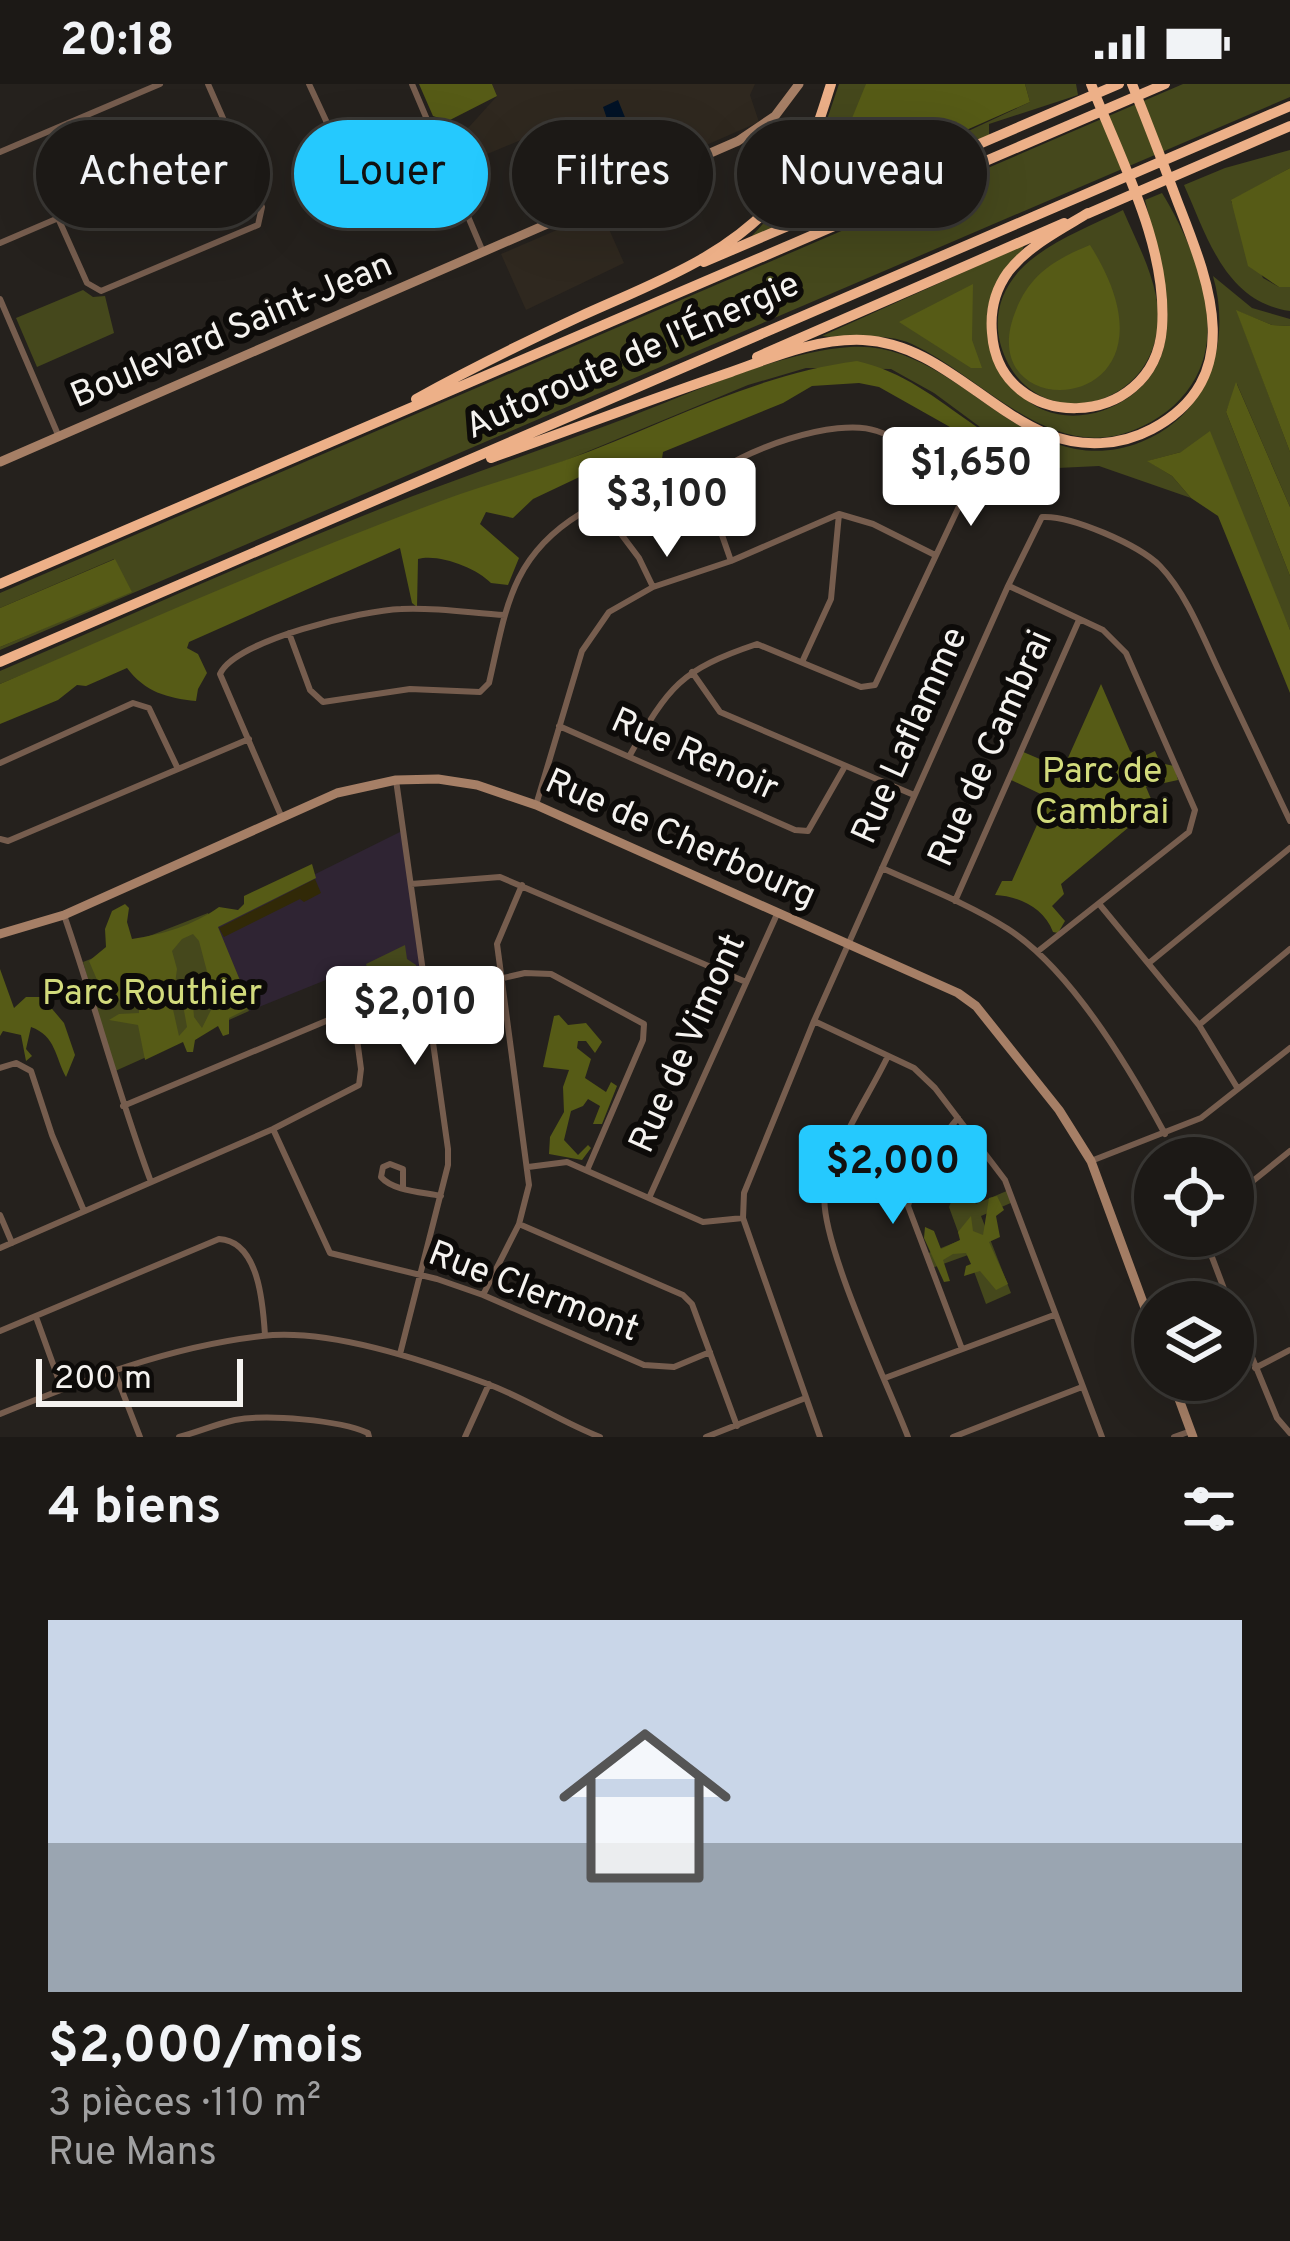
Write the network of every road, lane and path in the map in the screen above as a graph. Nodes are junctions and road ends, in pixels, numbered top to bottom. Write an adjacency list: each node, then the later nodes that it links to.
1 (160, 84): 16 (street)
2 (208, 84): 12 (street)
3 (309, 84): 13 (street)
4 (412, 84): 14 (street)
5 (799, 84): 23 (street, Boulevard Saint-Jean)
6 (831, 84): 24 (highway)
7 (1091, 84): 17 (highway)
8 (1119, 84): 24 (highway)
9 (1132, 84): 26 (highway)
10 (1166, 84): 27 (highway, Autoroute de l'Énergie)
11 (1290, 106): 30 (highway, Autoroute de l'Énergie)
12 (224, 120)
13 (325, 120)
14 (428, 120)
15 (1290, 126): 17 (highway)
16 (0, 152)
17 (1088, 213): 26 (highway)
18 (36, 227): 22 (street)
19 (63, 228): 20 (street)
20 (252, 228)
21 (473, 228): 23 (street)
22 (0, 243)
23 (483, 253): 28 (street, Boulevard Saint-Jean)
24 (685, 270): 27 (highway)
25 (0, 299): 28 (street)
26 (716, 377): 30 (highway)
27 (366, 428): 34 (highway, Autoroute de l'Énergie)
28 (59, 437): 29 (street, Boulevard Saint-Jean)
29 (0, 462)
30 (420, 483): 41 (highway, Autoroute de l'Énergie)
31 (839, 514): 32 (street); 33 (street); 40 (street)
32 (935, 555): 33 (street); 40 (street)
33 (731, 561): 36 (street)
34 (0, 584)
35 (1008, 586): 38 (street); 50 (street, Rue Laflamme); 53 (street, Rue Laflamme)
36 (653, 587): 37 (street); 43 (street)
37 (505, 615): 39 (street); 39 (street)
38 (1079, 620): 59 (street, Rue de Cambrai); 60 (street)
39 (289, 633): 44 (street)
40 (803, 660): 42 (street)
41 (0, 662)
42 (692, 673): 45 (street); 47 (street)
43 (559, 726): 45 (street, Rue Renoir); 51 (street)
44 (249, 739): 48 (street); 52 (street)
45 (629, 755): 47 (street, Rue Renoir)
46 (0, 763): 48 (street)
47 (844, 768): 50 (street)
48 (178, 769): 54 (street)
49 (396, 780): 51 (street, Rue de Cherbourg); 52 (street, Rue de Cherbourg); 57 (street)
50 (914, 795): 56 (street, Rue Laflamme)
51 (536, 805): 61 (street, Rue de Cherbourg)
52 (282, 818): 62 (street, Rue de Cherbourg)
53 (1290, 821)
54 (0, 839)
55 (1290, 848): 67 (street)
56 (882, 868): 59 (street); 64 (street, Rue Laflamme)
57 (412, 884): 58 (street); 69 (street)
58 (522, 885): 68 (street); 70 (street)
59 (955, 901): 66 (street)
60 (1100, 905): 66 (street); 67 (street)
61 (778, 912): 64 (street, Rue de Cherbourg); 70 (street, Rue de Vimont)
62 (64, 915): 63 (street, Rue de Cherbourg); 78 (street)
63 (0, 934)
64 (849, 944): 72 (street, Rue Laflamme); 83 (street, Rue de Cherbourg)
65 (1290, 950): 73 (street)
66 (1037, 952): 81 (street)
67 (1149, 963): 73 (street)
68 (499, 979): 84 (street); 85 (street)
69 (424, 980): 71 (street); 89 (street)
70 (746, 982): 90 (street, Rue de Vimont)
71 (352, 1009): 78 (street); 80 (street)
72 (814, 1021): 75 (street); 93 (street, Rue Laflamme)
73 (1199, 1025): 77 (street)
74 (1290, 1048): 77 (street)
75 (887, 1058): 79 (street); 110 (street)
76 (0, 1068): 91 (street)
77 (1238, 1090): 81 (street)
78 (123, 1106): 87 (street)
79 (958, 1118): 100 (street); 104 (street)
80 (273, 1129): 87 (street); 97 (street, Rue Clermont)
81 (1165, 1134): 83 (street)
82 (1290, 1151): 86 (street)
83 (1090, 1161): 98 (street, Rue de Cherbourg)
84 (528, 1168): 85 (street); 94 (street)
85 (588, 1168): 90 (street)
86 (1254, 1180)
87 (151, 1182): 91 (street)
88 (403, 1187): 88 (street); 89 (street)
89 (441, 1196): 97 (street)
90 (649, 1198): 93 (street)
91 (84, 1211): 95 (street)
92 (0, 1214): 95 (street)
93 (743, 1218): 114 (street)
94 (519, 1224): 99 (street); 106 (street)
95 (12, 1243): 96 (street)
96 (0, 1248)
97 (423, 1276): 99 (street, Rue Clermont); 107 (street)
98 (1135, 1281)
99 (483, 1294): 106 (street, Rue Clermont)
100 (1054, 1315): 104 (street); 112 (street)
101 (36, 1317): 102 (street); 103 (street); 113 (street)
102 (0, 1331)
103 (266, 1335): 107 (street); 109 (street)
104 (962, 1349): 110 (street)
105 (1290, 1350): 108 (street)
106 (710, 1352): 117 (street)
107 (400, 1354): 111 (street)
108 (1255, 1368): 118 (street)
109 (114, 1370): 113 (street); 120 (street)
110 (885, 1378): 127 (street)
111 (489, 1384): 123 (street); 124 (street)
112 (1082, 1387): 128 (street); 129 (street)
113 (62, 1389): 116 (street)
114 (804, 1398): 117 (street); 126 (street)
115 (1180, 1401): 119 (street)
116 (0, 1414)
117 (737, 1426): 125 (street)
118 (1290, 1433)
119 (1192, 1434): 130 (street)
120 (140, 1437)
121 (179, 1437): 122 (street)
122 (369, 1437)
123 (465, 1437)
124 (600, 1437)
125 (706, 1437)
126 (820, 1437)
127 (908, 1437)
128 (953, 1437)
129 (1102, 1437)
130 (1174, 1437)

